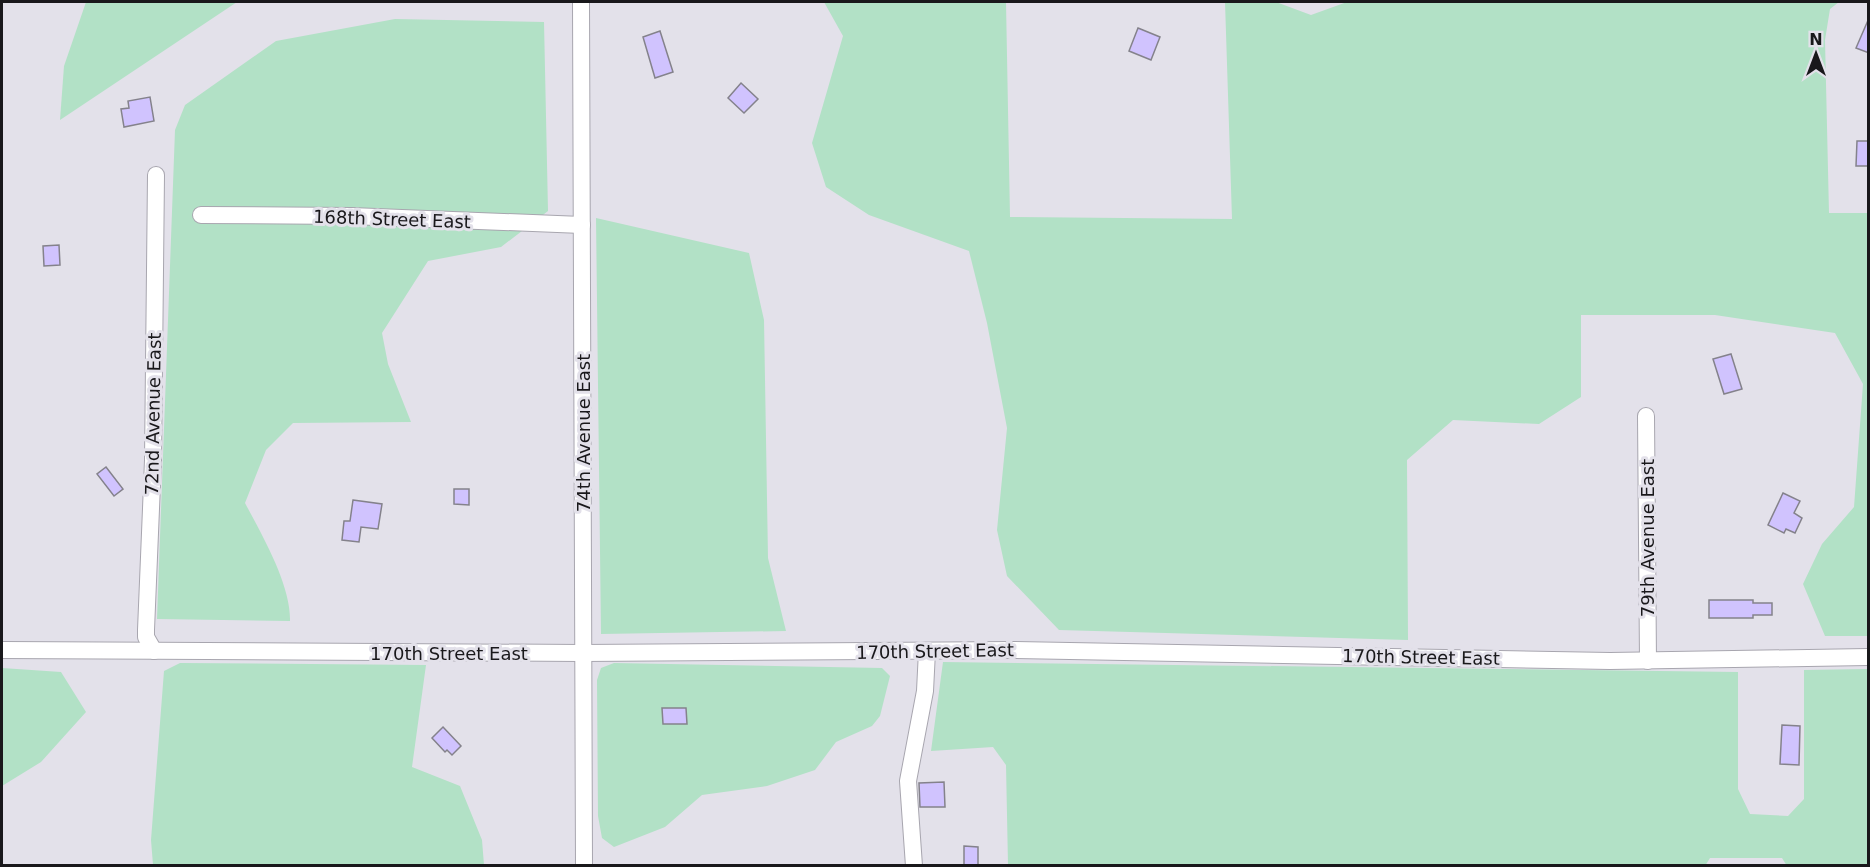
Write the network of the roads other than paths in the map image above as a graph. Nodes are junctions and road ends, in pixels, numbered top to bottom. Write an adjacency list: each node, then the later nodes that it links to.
1 (581, 2): 4 (street, 74th Avenue East)
2 (156, 175): 7 (street, 72nd Avenue East)
3 (201, 215): 4 (street, 168th Street East)
4 (582, 225): 9 (street, 74th Avenue East)
5 (1646, 416): 11 (street, 79th Avenue East)
6 (2, 650): 7 (street, 170th Street East)
7 (154, 651): 9 (street, 170th Street East)
8 (927, 651): 9 (street, 170th Street East); 11 (street, 170th Street East); 13 (street)
9 (582, 653): 12 (street, 74th Avenue East)
10 (1869, 657): 11 (street, 170th Street East)
11 (1648, 661)
12 (584, 866)
13 (914, 866)

